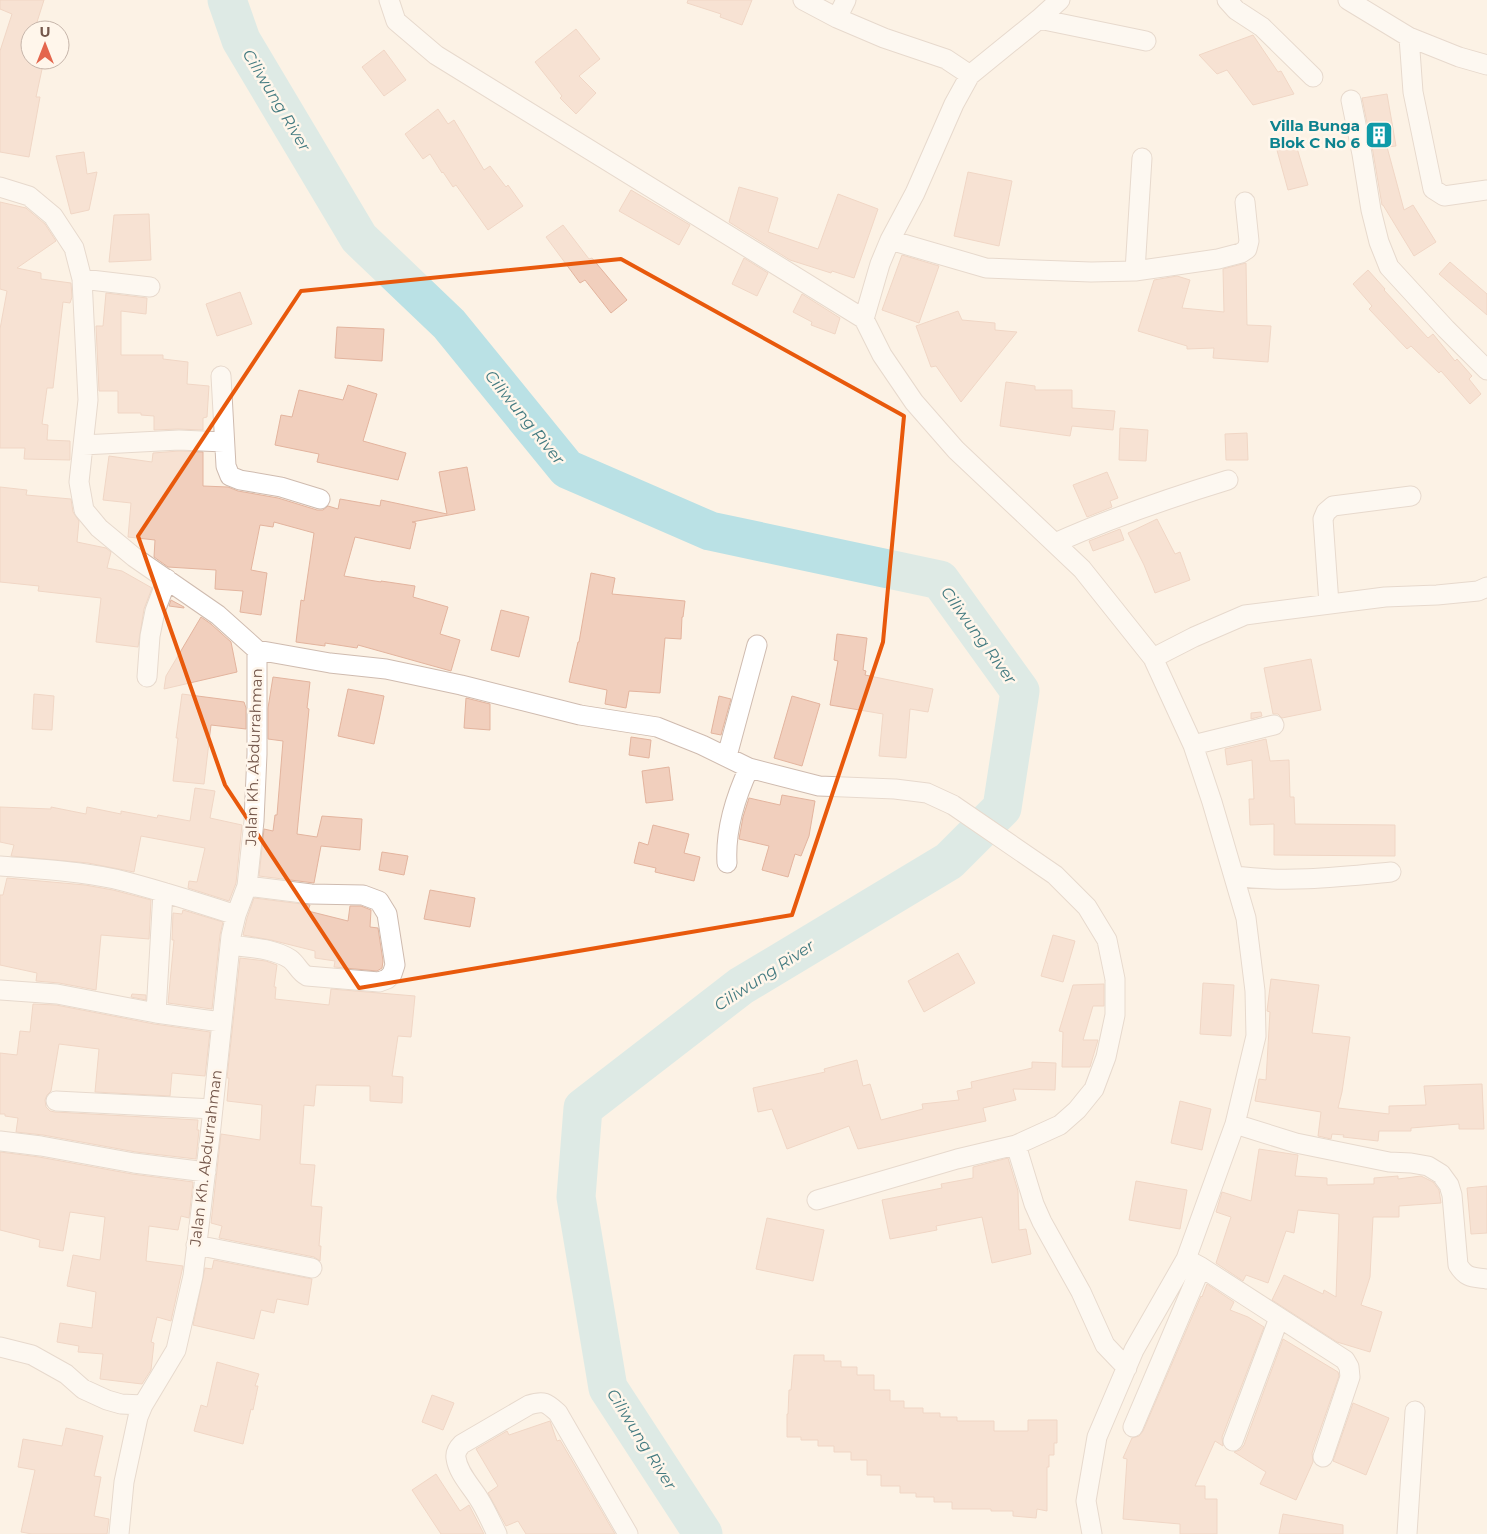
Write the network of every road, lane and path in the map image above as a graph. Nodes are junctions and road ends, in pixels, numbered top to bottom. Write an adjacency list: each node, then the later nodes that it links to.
1 (388, 0): 23 (street)
2 (803, 0): 7 (street)
3 (846, 0): 7 (street)
4 (1060, 0): 8 (street)
5 (1227, 0): 13 (street)
6 (1348, 0): 9 (street)
7 (837, 18): 12 (street)
8 (1039, 19): 10 (street); 12 (street)
9 (1409, 37): 11 (street); 17 (street)
10 (1146, 41)
11 (1487, 65)
12 (970, 75): 19 (street)
13 (1313, 77)
14 (1351, 100): 24 (street)
15 (1142, 158): 20 (street)
16 (0, 187): 21 (street, Jalan Kh. Abdurrahman)
17 (1487, 190)
18 (1245, 202): 20 (street)
19 (890, 240): 20 (street); 23 (street)
20 (1135, 271)
21 (82, 279): 22 (street); 27 (street, Jalan Kh. Abdurrahman)
22 (150, 286)
23 (864, 320): 31 (street)
24 (1487, 370)
25 (221, 376): 26 (street)
26 (224, 442): 27 (street); 30 (street)
27 (83, 445): 32 (street, Jalan Kh. Abdurrahman)
28 (1228, 480): 31 (street)
29 (1411, 496): 34 (street)
30 (320, 499)
31 (1055, 543): 37 (street)
32 (167, 579): 36 (street, Jalan Kh. Abdurrahman); 38 (street)
33 (1487, 587): 34 (street)
34 (1329, 604): 37 (street)
35 (757, 645): 41 (street)
36 (257, 650): 41 (street); 47 (street, Jalan Kh. Abdurrahman)
37 (1153, 658): 40 (street)
38 (147, 677)
39 (1274, 725): 40 (street)
40 (1193, 746): 46 (street)
41 (727, 756): 42 (street)
42 (749, 768): 43 (street); 58 (street)
43 (727, 863)
44 (0, 866): 48 (street)
45 (1391, 872): 46 (street)
46 (1234, 876): 56 (street)
47 (246, 886): 49 (street, Jalan Kh. Abdurrahman); 50 (street)
48 (163, 892): 49 (street); 52 (street)
49 (236, 915): 50 (street, Jalan Kh. Abdurrahman)
50 (231, 945): 53 (street, Jalan Kh. Abdurrahman)
51 (0, 990): 52 (street)
52 (156, 1013): 53 (street)
53 (221, 1022): 55 (street, Jalan Kh. Abdurrahman)
54 (56, 1101): 55 (street)
55 (213, 1109): 59 (street, Jalan Kh. Abdurrahman)
56 (1235, 1124): 62 (street); 64 (street)
57 (0, 1142): 59 (street)
58 (1016, 1145): 60 (street); 67 (street)
59 (206, 1172): 61 (street, Jalan Kh. Abdurrahman)
60 (817, 1200)
61 (196, 1245): 63 (street); 68 (street, Jalan Kh. Abdurrahman)
62 (1194, 1263): 65 (street); 67 (street); 70 (street)
63 (312, 1268)
64 (1487, 1279)
65 (1279, 1318): 71 (street); 72 (street)
66 (0, 1348): 68 (street)
67 (1127, 1368): 76 (street)
68 (143, 1405): 73 (street, Jalan Kh. Abdurrahman)
69 (1415, 1411): 77 (street)
70 (1133, 1428)
71 (1233, 1441)
72 (1323, 1458)
73 (119, 1534)
74 (497, 1534): 75 (street)
75 (628, 1534)
76 (1092, 1534)
77 (1407, 1534)

